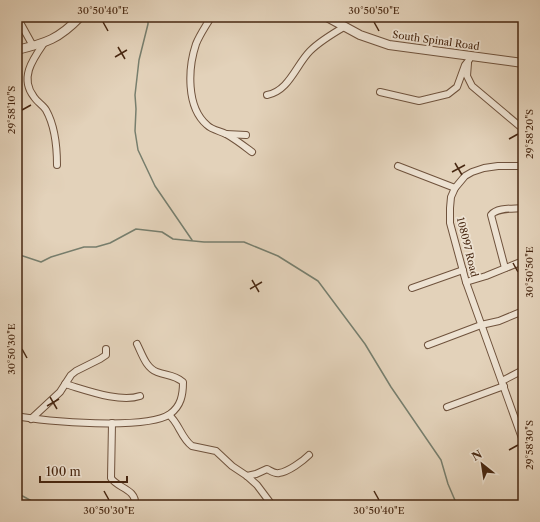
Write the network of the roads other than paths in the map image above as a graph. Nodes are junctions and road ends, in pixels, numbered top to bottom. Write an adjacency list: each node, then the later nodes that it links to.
1 (17, 17): 7 (street)
2 (80, 17): 6 (street)
3 (212, 17): 14 (street)
4 (327, 17): 5 (street, South Spinal Road)
5 (344, 27): 9 (street, South Spinal Road); 12 (street)
6 (44, 43): 7 (street); 17 (street)
7 (33, 46): 8 (street)
8 (17, 50)
9 (469, 58): 10 (street, South Spinal Road); 11 (street); 13 (street)
10 (523, 63)
11 (380, 92)
12 (267, 95)
13 (523, 129)
14 (226, 134): 15 (street); 16 (street)
15 (246, 135)
16 (252, 152)
17 (57, 165)
18 (398, 166): 20 (street)
19 (523, 166): 20 (street, 108097 Road)
20 (455, 188): 24 (street, 108097 Road)
21 (523, 208): 23 (street)
22 (523, 261): 23 (street)
23 (505, 268): 25 (street)
24 (463, 270): 25 (street, 108097 Road); 26 (street)
25 (466, 282): 28 (street, 108097 Road)
26 (412, 288)
27 (523, 311): 28 (street)
28 (482, 325): 30 (street); 33 (street, 108097 Road)
29 (137, 344): 37 (street)
30 (428, 344)
31 (106, 349): 34 (street)
32 (523, 370): 33 (street)
33 (503, 383): 36 (street); 41 (street, 108097 Road)
34 (65, 384): 35 (street); 39 (street)
35 (140, 396)
36 (447, 407)
37 (169, 414): 40 (street); 43 (street)
38 (17, 416): 39 (street)
39 (31, 419): 40 (street)
40 (112, 423): 44 (street)
41 (523, 441)
42 (309, 455): 43 (street)
43 (248, 476): 45 (street)
44 (135, 505)
45 (272, 505)

